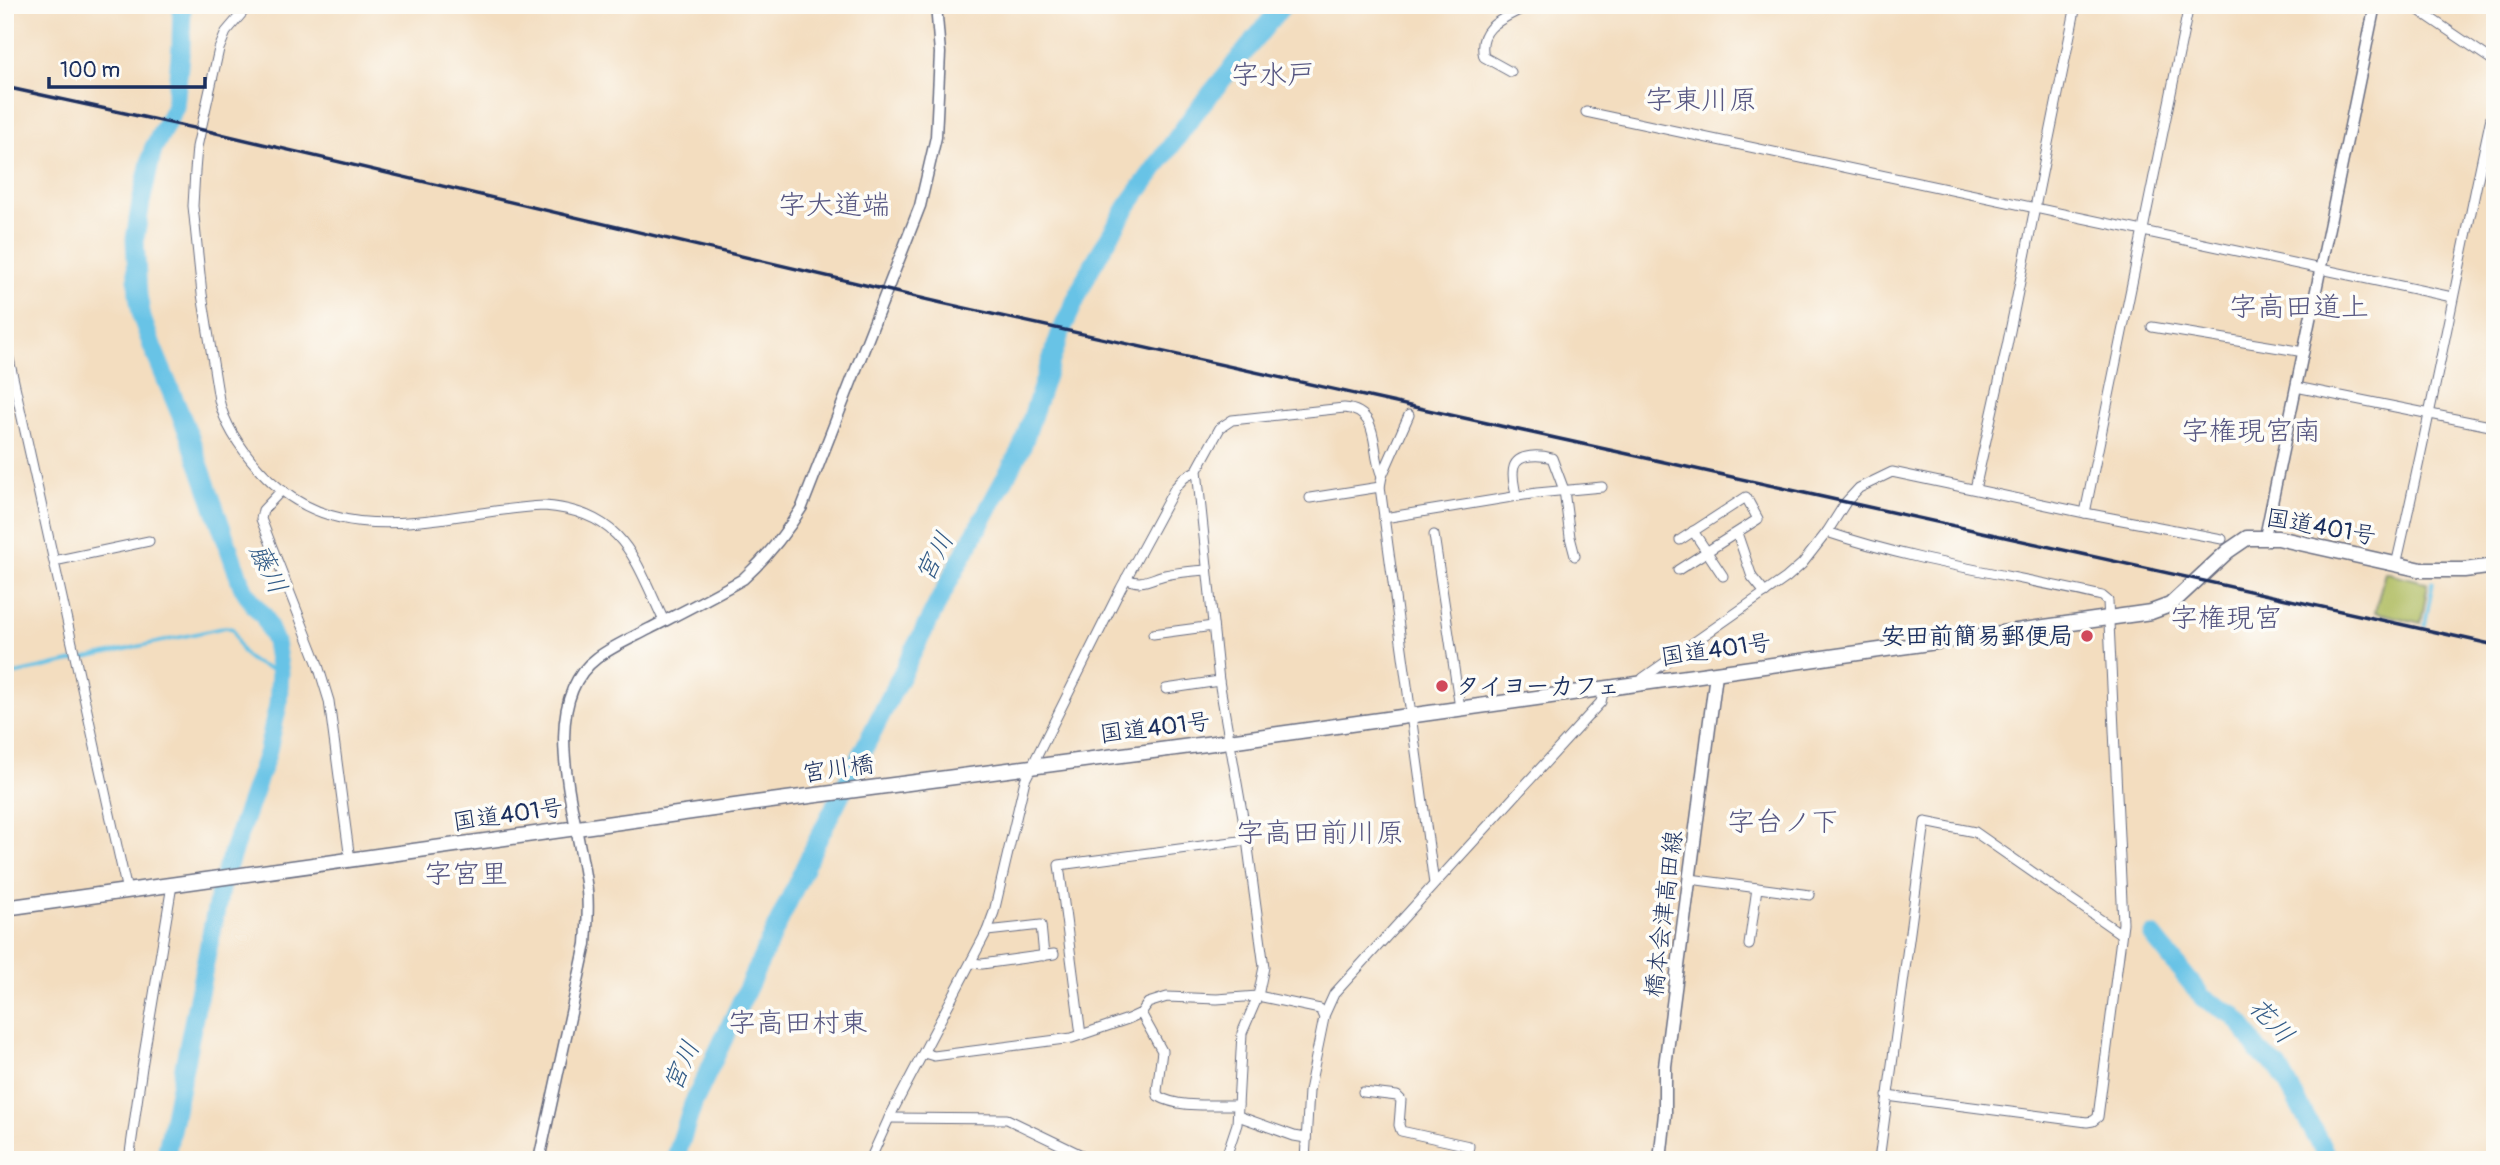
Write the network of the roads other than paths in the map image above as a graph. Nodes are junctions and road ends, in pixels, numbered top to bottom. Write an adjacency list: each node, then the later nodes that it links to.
1 (249, 5): 28 (street)
2 (936, 5): 53 (street)
3 (1529, 5): 9 (street)
4 (2076, 5): 12 (street)
5 (2189, 5): 13 (street)
6 (2375, 5): 14 (street)
7 (2411, 5): 8 (street)
8 (2495, 62)
9 (1511, 72)
10 (2495, 99): 15 (street)
11 (1586, 112): 12 (street)
12 (2034, 209): 13 (street); 27 (street)
13 (2142, 232): 14 (street); 32 (street)
14 (2320, 269): 15 (street); 18 (street)
15 (2452, 298): 21 (street)
16 (2152, 327): 18 (street)
17 (5, 341): 44 (street)
18 (2304, 352): 19 (street)
19 (2297, 387): 21 (street); 38 (street)
20 (1409, 415): 24 (street)
21 (2431, 415): 22 (street); 45 (street)
22 (2495, 428)
23 (1197, 470): 24 (street); 47 (street); 50 (street)
24 (1382, 476): 26 (street)
25 (1602, 486): 29 (street)
26 (1380, 487): 31 (street); 33 (street)
27 (1975, 489): 32 (street); 35 (street)
28 (282, 490): 53 (street); 69 (street)
29 (1564, 490): 30 (street); 30 (street); 43 (street)
30 (1516, 496): 33 (street)
31 (1310, 498)
32 (2085, 513): 39 (street)
33 (1384, 517): 62 (street)
34 (1693, 531): 36 (street); 40 (street); 42 (street)
35 (1827, 532): 51 (street); 52 (street)
36 (1737, 533): 42 (street); 51 (street)
37 (1434, 535): 61 (street)
38 (2264, 537): 45 (highway, 国道401号); 52 (highway, 国道401号)
39 (2222, 539)
40 (1680, 540)
41 (149, 541): 44 (street)
42 (1707, 552): 48 (street); 49 (street)
43 (1575, 556)
44 (54, 561): 74 (street)
45 (2396, 565): 46 (highway, 国道401号)
46 (2495, 566)
47 (1207, 570): 50 (street); 54 (street)
48 (1678, 570)
49 (1723, 576)
50 (1126, 578): 64 (street)
51 (1765, 593): 58 (street)
52 (2109, 616): 56 (highway, 国道401号); 78 (street)
53 (664, 621): 67 (street)
54 (1213, 626): 55 (street); 57 (street)
55 (1153, 634)
56 (1716, 674): 58 (highway, 国道401号); 70 (main road, 橋本会津高田線)
57 (1219, 681): 59 (street); 63 (street)
58 (1641, 683): 60 (highway, 国道401号)
59 (1166, 689)
60 (1604, 689): 61 (highway, 国道401号); 71 (street)
61 (1460, 708): 62 (highway, 国道401号)
62 (1410, 715): 63 (highway, 国道401号); 71 (street)
63 (1229, 741): 64 (highway, 国道401号); 68 (street)
64 (1031, 767): 65 (highway, 国道401号); 77 (street)
65 (916, 782): 66 (highway, 宮川橋)
66 (766, 802): 67 (highway, 国道401号)
67 (576, 829): 69 (highway, 国道401号); 93 (street)
68 (1247, 840): 81 (street); 84 (street)
69 (350, 860): 72 (highway, 国道401号)
70 (1690, 879): 73 (street); 99 (main road, 橋本会津高田線)
71 (1434, 884): 83 (street)
72 (174, 885): 74 (highway); 92 (street)
73 (1757, 888): 75 (street); 79 (street)
74 (127, 891): 76 (highway)
75 (1810, 895)
76 (5, 908)
77 (987, 931): 80 (street); 80 (street)
78 (2121, 934): 87 (street); 87 (street)
79 (1749, 945)
80 (971, 963): 85 (street)
81 (1258, 996): 82 (street); 83 (street); 88 (street)
82 (1141, 1013): 84 (street); 88 (street)
83 (1324, 1016): 91 (street)
84 (1082, 1035): 85 (street)
85 (924, 1053): 90 (street)
86 (1363, 1092): 98 (street)
87 (1887, 1096): 100 (street)
88 (1238, 1105): 89 (street)
89 (1238, 1116): 91 (street); 96 (street)
90 (889, 1118): 94 (street); 95 (street)
91 (1306, 1138): 97 (street)
92 (129, 1160)
93 (539, 1160)
94 (870, 1160)
95 (1092, 1160)
96 (1225, 1160)
97 (1306, 1160)
98 (1467, 1160)
99 (1660, 1160)
100 (1879, 1160)

